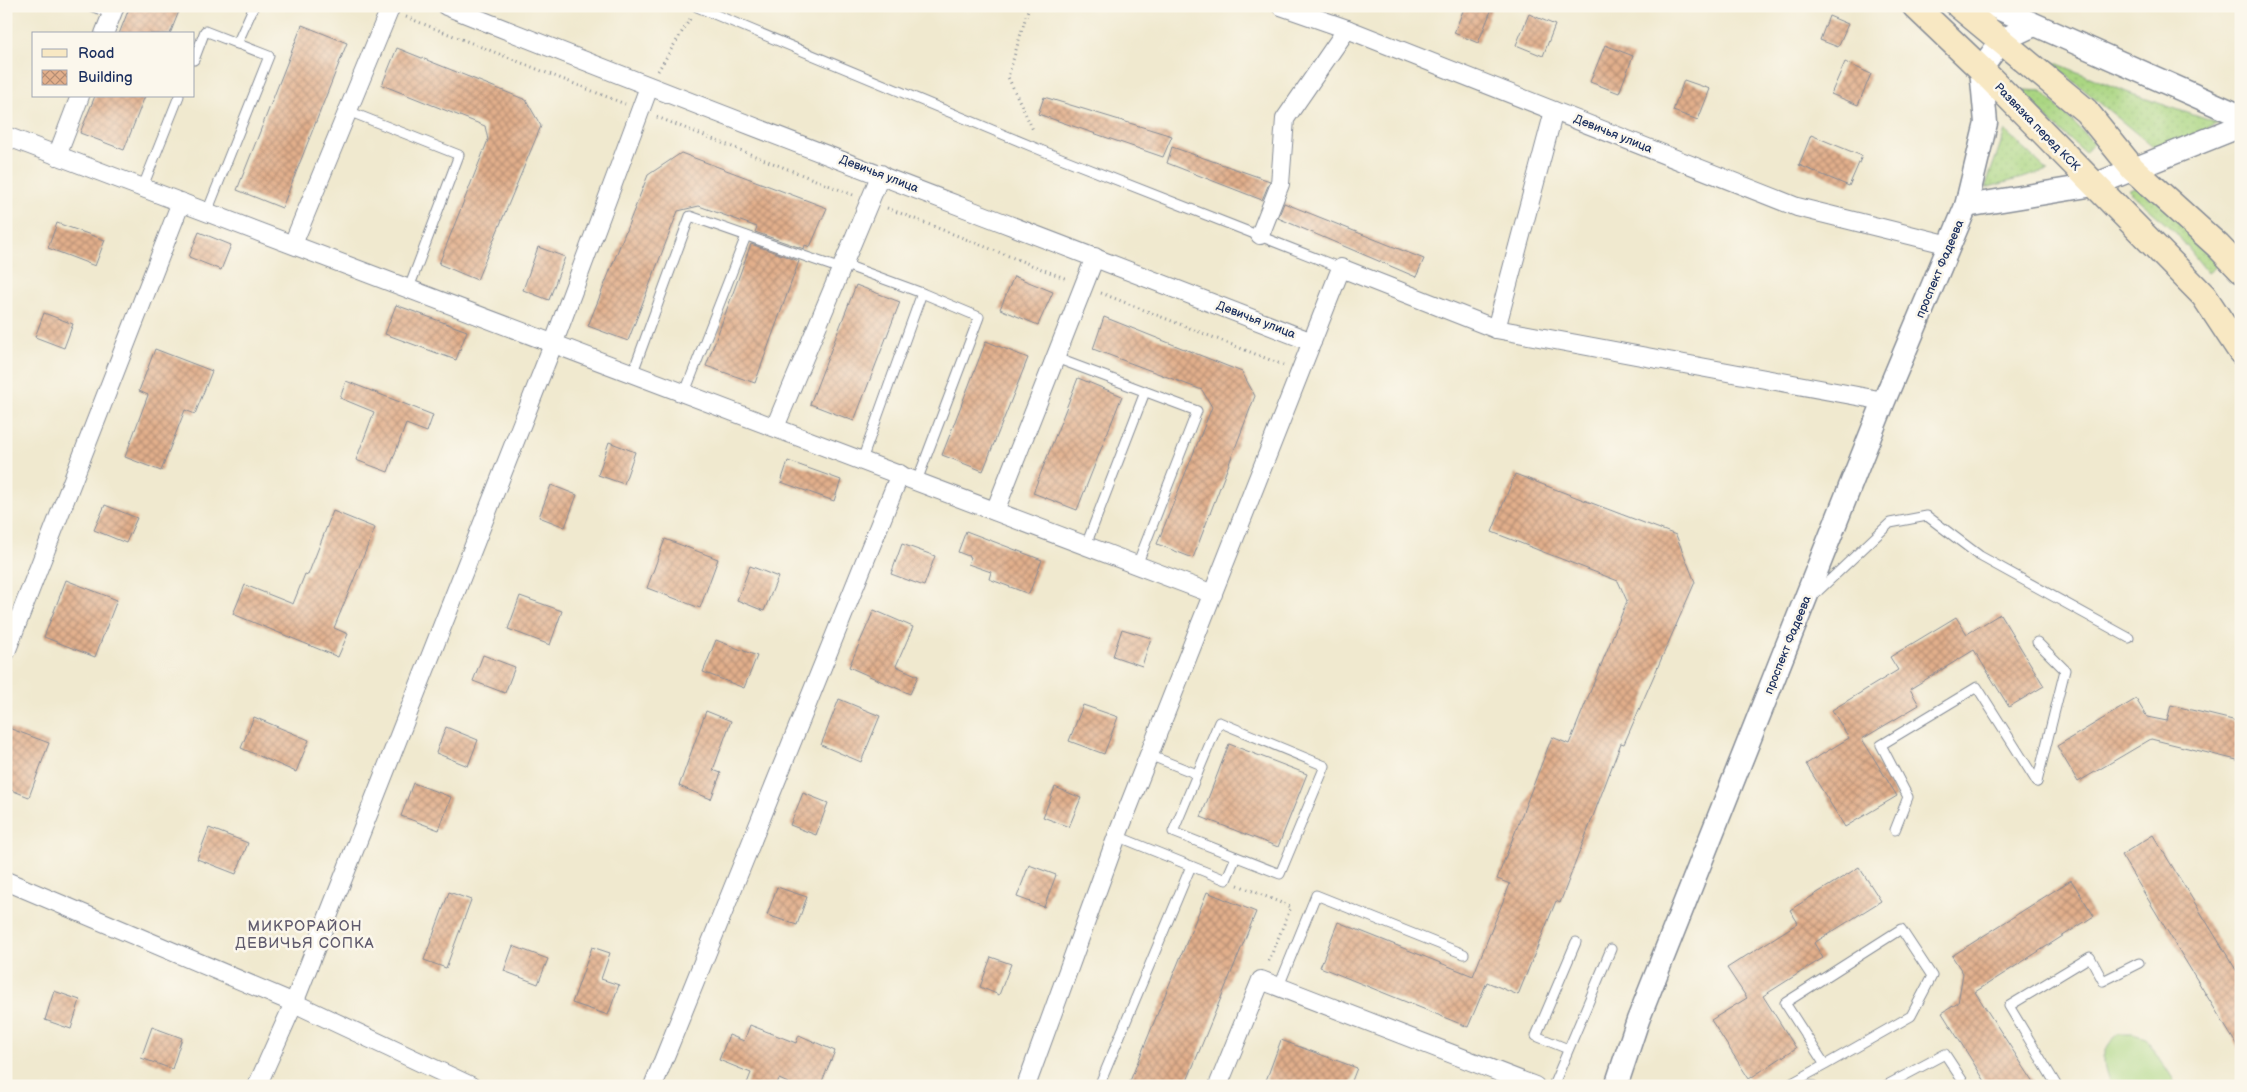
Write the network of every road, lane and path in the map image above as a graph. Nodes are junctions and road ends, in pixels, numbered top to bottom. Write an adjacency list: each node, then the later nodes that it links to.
1 (91, 6): 11 (lane)
2 (254, 6): 16 (lane)
3 (446, 6): 19 (street, Девичья улица)
4 (1029, 6): 28 (path)
5 (1280, 6): 13 (street, Девичья улица)
6 (1915, 6): 18 (main road, Развязка перед КСК)
7 (1959, 6): 15 (main road)
8 (1994, 6): 12 (street)
9 (697, 7): 19 (path); 28 (lane)
10 (390, 8): 22 (path); 23 (street)
11 (113, 10): 14 (street)
12 (2034, 24): 15 (street); 25 (street)
13 (1347, 29): 24 (street, Девичья улица); 38 (street)
14 (105, 32)
15 (2002, 40): 18 (street); 30 (main road)
16 (237, 44): 17 (lane); 37 (lane)
17 (195, 57)
18 (1981, 69): 32 (main road, Развязка перед КСК); 36 (street, Развязка перед КСК)
19 (648, 87): 22 (street); 31 (street, Девичья улица)
20 (79, 98): 29 (street)
21 (178, 98): 33 (lane)
22 (640, 110): 34 (path); 50 (street)
23 (348, 111): 40 (street); 47 (lane)
24 (1554, 111): 41 (street, Девичья улица); 49 (street)
25 (2241, 116)
26 (2241, 126): 30 (street, Развязка перед КСК)
27 (6, 136): 29 (street)
28 (1043, 151): 38 (lane)
29 (57, 156): 33 (street)
30 (2133, 169): 32 (street, Развязка перед КСК); 45 (main road)
31 (881, 174): 34 (street); 42 (street, Девичья улица)
32 (2094, 185): 36 (street, Развязка перед КСК); 52 (main road)
33 (142, 189): 35 (street)
34 (869, 201): 43 (street); 46 (path)
35 (181, 202): 37 (street); 70 (street)
36 (1966, 206): 41 (street, проспект Фадеева)
37 (206, 212): 40 (street)
38 (1260, 235): 44 (lane)
39 (746, 236): 43 (lane); 54 (lane); 56 (lane)
40 (292, 244): 47 (street)
41 (1950, 245): 58 (street, проспект Фадеева)
42 (1094, 257): 46 (street); 51 (street, Девичья улица)
43 (842, 266): 48 (lane); 59 (street)
44 (1341, 268): 49 (street); 51 (street)
45 (2241, 270)
46 (1083, 286): 53 (street); 55 (path)
47 (409, 288): 50 (street)
48 (922, 294): 60 (lane); 62 (lane)
49 (1496, 329): 58 (street)
50 (554, 342): 54 (street); 85 (street)
51 (1312, 342): 55 (street)
52 (2241, 352)
53 (1056, 358): 57 (lane); 63 (street)
54 (633, 372): 56 (street)
55 (1300, 372): 66 (street)
56 (685, 392): 59 (street)
57 (1145, 392): 64 (lane); 65 (lane)
58 (1884, 401): 67 (street, проспект Фадеева)
59 (776, 427): 60 (street)
60 (862, 460): 61 (street)
61 (900, 474): 62 (street); 91 (street)
62 (917, 481): 63 (street)
63 (995, 511): 64 (street)
64 (1086, 545): 65 (street)
65 (1138, 565): 66 (street)
66 (1213, 594): 71 (street)
67 (1806, 603): 68 (lane); 97 (street, проспект Фадеева)
68 (2129, 638)
69 (2037, 642): 73 (lane)
70 (6, 652)
71 (1149, 755): 72 (lane); 74 (street)
72 (1197, 774): 75 (lane); 75 (lane)
73 (1895, 830)
74 (1117, 836): 76 (lane); 92 (street)
75 (1236, 857): 77 (lane)
76 (1191, 866): 77 (lane); 93 (lane)
77 (1226, 880): 83 (path)
78 (6, 881): 85 (street)
79 (1576, 942): 86 (lane)
80 (1611, 949): 86 (lane)
81 (1464, 954): 84 (lane)
82 (2138, 963): 101 (lane)
83 (1261, 980): 84 (street); 94 (street)
84 (1279, 986): 95 (street)
85 (294, 1003): 89 (street); 90 (street)
86 (1568, 1049): 96 (lane)
87 (1824, 1065): 87 (lane); 88 (lane)
88 (1790, 1084): 98 (lane)
89 (257, 1086)
90 (471, 1086)
91 (653, 1086)
92 (1026, 1086)
93 (1099, 1086)
94 (1218, 1086)
95 (1535, 1086)
96 (1553, 1086)
97 (1616, 1086)
98 (1814, 1086)
99 (1885, 1086): 100 (lane)
100 (1966, 1086)
101 (2057, 1086)

